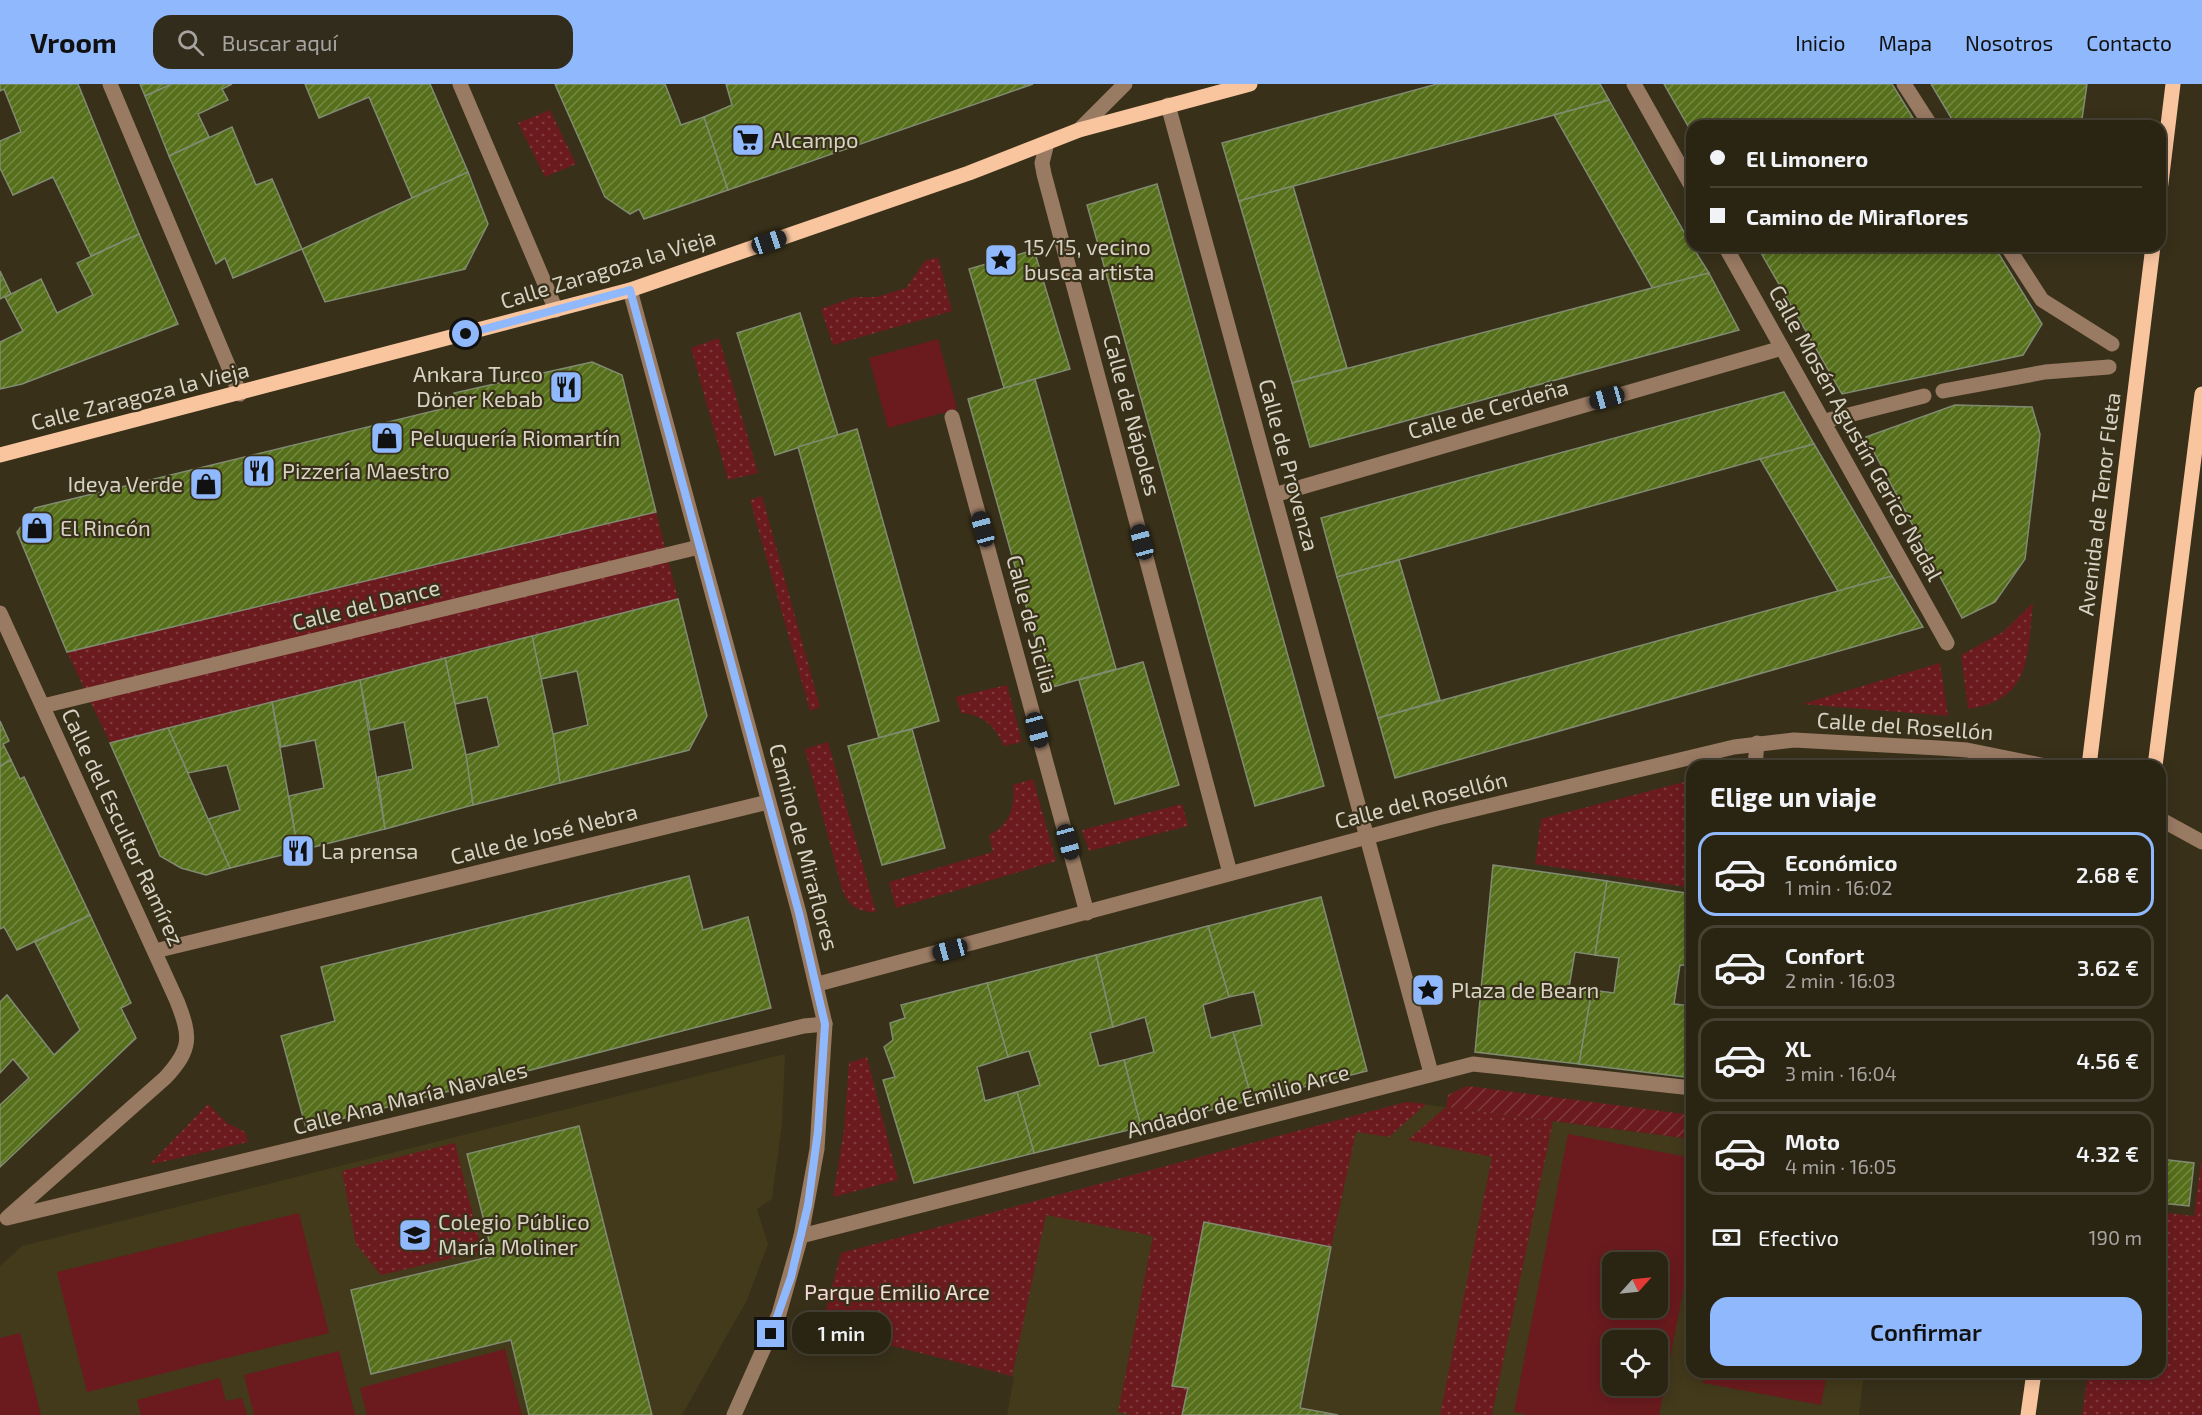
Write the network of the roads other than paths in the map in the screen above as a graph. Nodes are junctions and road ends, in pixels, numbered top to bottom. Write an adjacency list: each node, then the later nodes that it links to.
1 (110, 84): 23 (street)
2 (460, 84): 18 (street)
3 (1125, 84): 10 (street)
4 (1250, 84): 8 (main road, Calle Zaragoza la Vieja)
5 (1634, 84): 13 (street)
6 (1904, 84): 9 (street)
7 (2173, 84): 11 (main road)
8 (1168, 105): 10 (main road, Calle Zaragoza la Vieja); 29 (street, Calle de Provenza)
9 (1927, 120)
10 (1079, 130): 12 (main road, Calle Zaragoza la Vieja)
11 (2166, 142)
12 (1047, 143): 17 (main road, Calle Zaragoza la Vieja); 43 (street, Calle de Nápoles)
13 (1686, 176)
14 (1728, 252): 20 (street, Calle Mosén Agustín Gericó Nadal)
15 (2011, 252): 19 (street)
16 (2152, 252): 37 (main road, Avenida de Tenor Fleta)
17 (630, 290): 18 (main road, Calle Zaragoza la Vieja); 30 (street, Camino de Miraflores)
18 (556, 310): 23 (main road, Calle Zaragoza la Vieja)
19 (2112, 344)
20 (1782, 348): 27 (street, Calle Mosén Agustín Gericó Nadal); 29 (street, Calle de Cerdeña)
21 (2109, 367): 22 (street)
22 (1943, 391)
23 (240, 394): 28 (main road, Calle Zaragoza la Vieja)
24 (2202, 394): 38 (main road)
25 (1924, 396): 27 (street)
26 (952, 417): 44 (street, Calle de Sicilia)
27 (1825, 421): 32 (street, Calle Mosén Agustín Gericó Nadal)
28 (0, 455)
29 (1275, 495): 41 (street, Calle de Provenza)
30 (699, 547): 33 (street, Calle del Dance); 39 (street, Camino de Miraflores)
31 (0, 614): 33 (street, Calle del Escultor Ramírez)
32 (1947, 643)
33 (43, 706): 45 (street, Calle del Escultor Ramírez)
34 (1757, 743): 35 (street); 36 (street, Calle del Rosellón); 41 (street, Calle del Rosellón)
35 (1756, 760)
36 (2016, 760)
37 (2090, 760)
38 (2156, 760)
39 (768, 802): 45 (street, Calle de José Nebra); 46 (street, Camino de Miraflores)
40 (2166, 822): 42 (street)
41 (1365, 837): 43 (street, Calle del Rosellón); 48 (street, Calle de Provenza)
42 (2202, 842)
43 (1230, 873): 44 (street, Calle del Rosellón)
44 (1087, 913): 46 (street, Calle del Rosellón)
45 (155, 951): 50 (street, Calle del Escultor Ramírez)
46 (818, 984): 47 (street, Camino de Miraflores)
47 (825, 1024): 50 (street, Calle Ana María Navales); 51 (street, Camino de Miraflores)
48 (1431, 1073): 49 (street, Andador de Emilio Arce); 51 (street, Andador de Emilio Arce)
49 (1686, 1087)
50 (3, 1221)
51 (801, 1236): 53 (street, Camino de Miraflores)
52 (2033, 1378): 54 (main road)
53 (734, 1415)
54 (2028, 1415)

